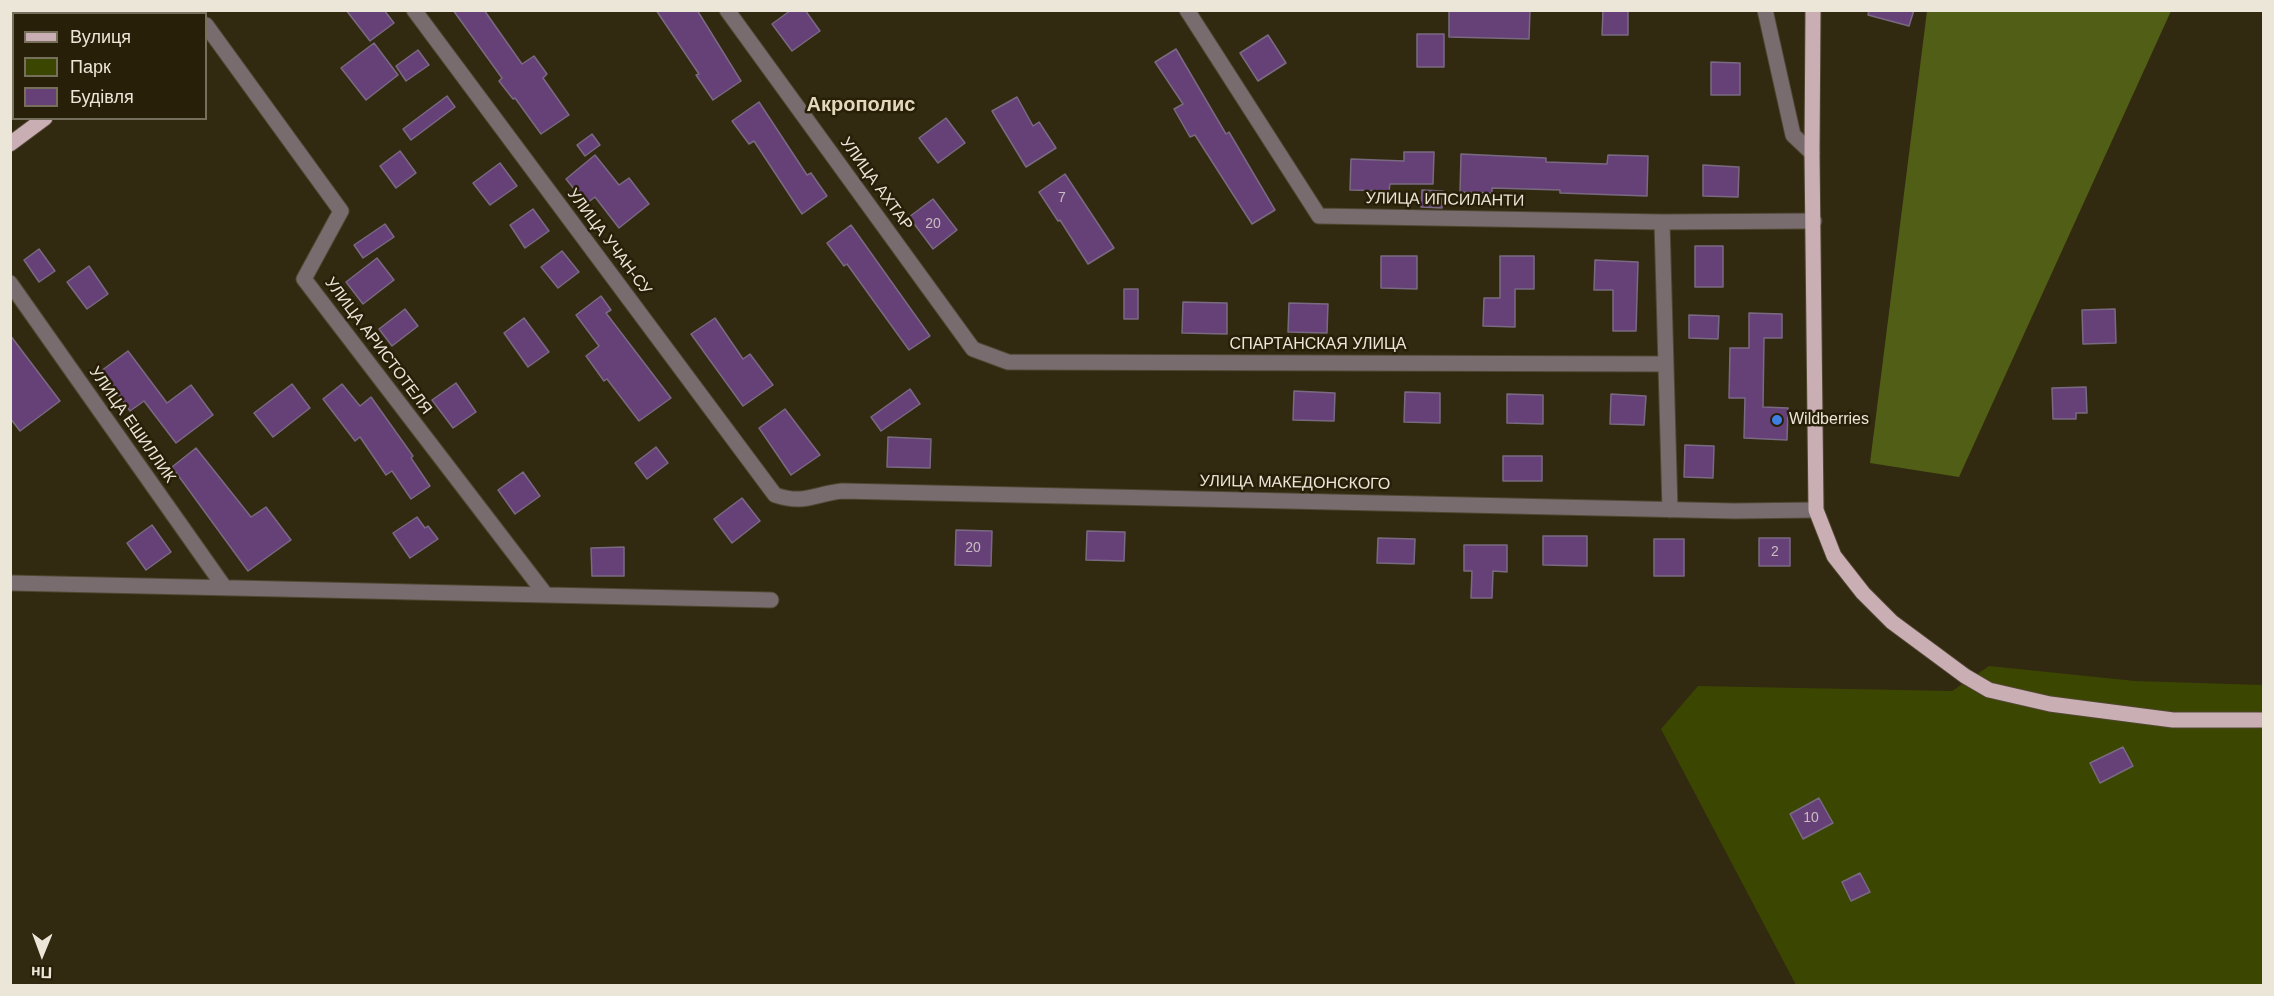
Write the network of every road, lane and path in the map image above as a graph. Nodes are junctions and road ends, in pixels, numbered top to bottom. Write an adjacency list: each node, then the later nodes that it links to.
1 (414, 10): 15 (street, УЛИЦА УЧАН-СУ)
2 (728, 10): 13 (street, УЛИЦА АХТАР)
3 (1187, 10): 11 (street, УЛИЦА ИПСИЛАНТИ)
4 (1765, 10): 9 (street)
5 (1813, 10): 9 (main road)
6 (207, 26): 20 (street, УЛИЦА АРИСТОТЕЛЯ)
7 (42, 120): 8 (main road)
8 (10, 144)
9 (1812, 153): 10 (main road)
10 (1814, 221): 11 (street, УЛИЦА ИПСИЛАНТИ); 17 (main road)
11 (1662, 222): 14 (street)
12 (10, 283): 19 (street, УЛИЦА ЕШИЛЛИК)
13 (973, 349): 14 (street, СПАРТАНСКАЯ УЛИЦА)
14 (1666, 364): 16 (street)
15 (776, 495): 16 (street, УЛИЦА МАКЕДОНСКОГО)
16 (1670, 510): 17 (street, УЛИЦА МАКЕДОНСКОГО)
17 (1816, 510): 22 (main road)
18 (10, 583): 19 (street)
19 (225, 588): 20 (street)
20 (546, 595): 21 (street)
21 (771, 600)
22 (2264, 720)

